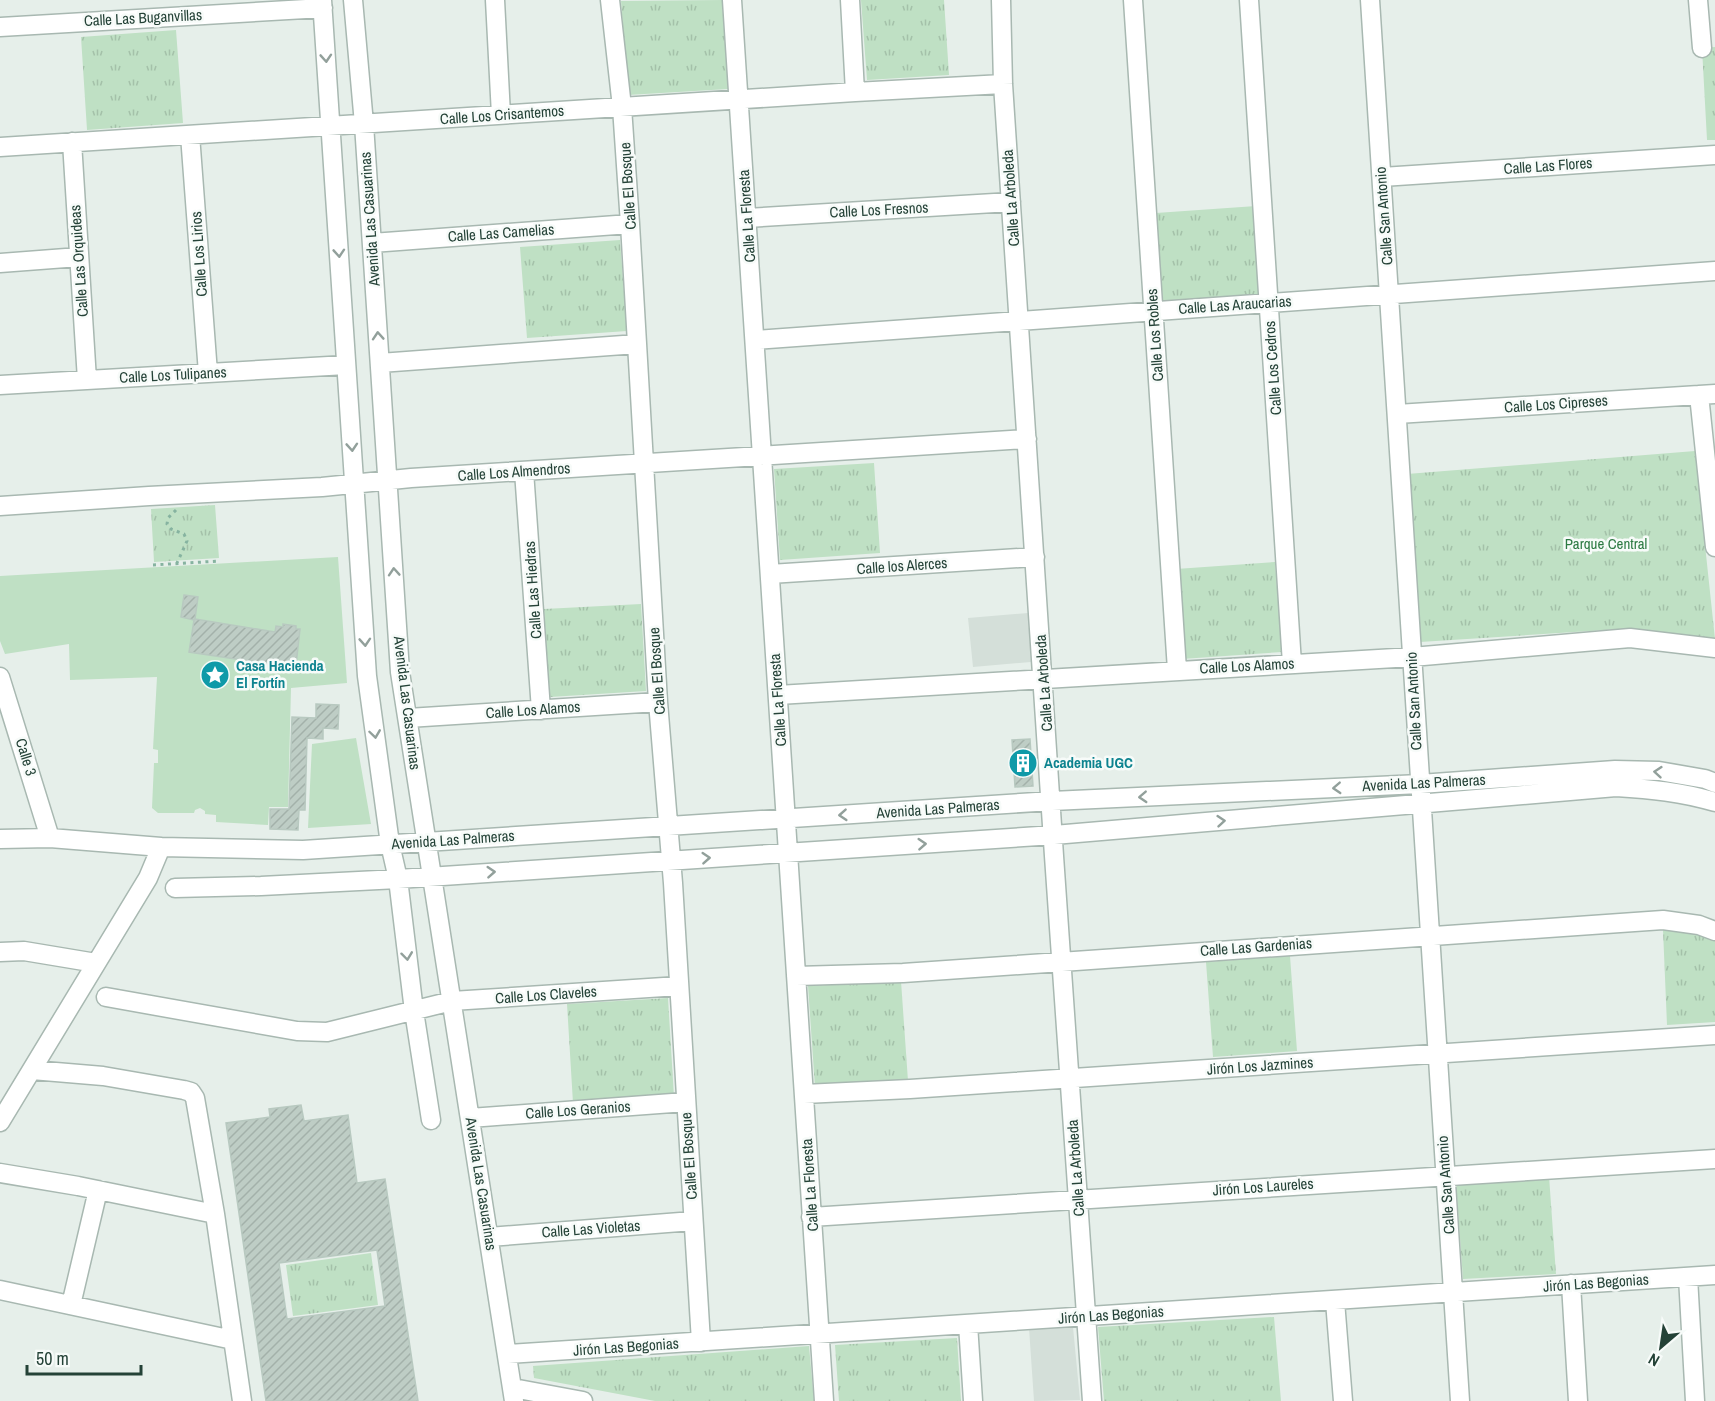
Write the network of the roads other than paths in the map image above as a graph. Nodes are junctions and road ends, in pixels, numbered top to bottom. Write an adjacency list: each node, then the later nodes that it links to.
1 (353, 0): 20 (street, Avenida Las Casuarinas)
2 (495, 0): 19 (street)
3 (610, 0): 18 (street, Calle El Bosque)
4 (732, 0): 17 (street, Calle La Floresta)
5 (850, 0): 16 (street)
6 (1001, 0): 15 (street, Calle La Arboleda)
7 (1133, 0): 36 (street, Calle Los Robles)
8 (1249, 0): 35 (street, Calle Los Cedros)
9 (1370, 0): 10 (street); 26 (street, Calle San Antonio)
10 (1386, 0)
11 (1698, 0): 14 (street)
12 (322, 4): 13 (street, Calle Las Buganvillas); 21 (street, one-way to 21)
13 (0, 27)
14 (1702, 48)
15 (1004, 84): 16 (street, Calle Los Crisantemos); 27 (street, Calle La Arboleda)
16 (855, 92): 17 (street, Calle Los Crisantemos)
17 (739, 100): 18 (street, Calle Los Crisantemos); 28 (street, Calle La Floresta)
18 (622, 107): 19 (street, Calle Los Crisantemos); 29 (street, Calle El Bosque)
19 (501, 115): 20 (street, Calle Los Crisantemos)
20 (364, 124): 21 (street, Calle Los Crisantemos); 30 (street, Avenida Las Casuarinas)
21 (330, 126): 22 (street, Calle Los Crisantemos); 41 (street, one-way to 41)
22 (190, 135): 23 (street, Calle Los Crisantemos); 42 (street, Calle Los Lirios)
23 (72, 142): 24 (street, Calle Los Crisantemos); 31 (street, Calle Las Orquideas)
24 (0, 147)
25 (1715, 155): 26 (street, Calle Las Flores)
26 (1382, 177): 34 (street, Calle San Antonio)
27 (1011, 202): 28 (street, Calle Los Fresnos); 37 (street, Calle La Arboleda)
28 (747, 218): 38 (street, Calle La Floresta)
29 (630, 224): 30 (street, Calle Las Camelias); 39 (street, Calle El Bosque)
30 (372, 243): 40 (street, Avenida Las Casuarinas, one-way to 30)
31 (79, 257): 32 (street); 43 (street, Calle Las Orquideas)
32 (0, 263)
33 (1715, 271): 34 (street, Calle Las Araucarias)
34 (1389, 294): 35 (street, Calle Las Araucarias); 46 (street, Calle San Antonio)
35 (1269, 303): 36 (street, Calle Las Araucarias); 59 (street, Calle Los Cedros)
36 (1153, 311): 37 (street, Calle Las Araucarias); 60 (street, Calle Los Robles)
37 (1019, 321): 38 (street, Calle Las Araucarias); 47 (street, Calle La Arboleda)
38 (755, 340): 48 (street, Calle La Floresta)
39 (637, 344): 40 (street); 49 (street, Calle El Bosque)
40 (380, 363): 51 (street, Avenida Las Casuarinas)
41 (346, 365): 42 (street, Calle Los Tulipanes); 52 (street, one-way to 52)
42 (208, 373): 43 (street, Calle Los Tulipanes)
43 (87, 380): 44 (street, Calle Los Tulipanes)
44 (0, 385)
45 (1707, 395): 46 (street, Calle Los Cipreses); 54 (street)
46 (1396, 414): 58 (street, Calle San Antonio)
47 (1027, 439): 48 (street, Calle Los Almendros); 55 (street, Calle La Arboleda)
48 (762, 456): 49 (street, Calle Los Almendros); 56 (street, Calle La Floresta)
49 (645, 463): 50 (street, Calle Los Almendros); 65 (street, Calle El Bosque)
50 (524, 471): 51 (street, Calle Los Almendros); 66 (street, Calle Las Hiedras)
51 (388, 481): 52 (street, Calle Los Almendros); 67 (street, Avenida Las Casuarinas, one-way to 51)
52 (354, 484): 53 (street, Calle Los Almendros); 79 (street, one-way to 79)
53 (0, 506)
54 (1715, 547)
55 (1035, 557): 56 (street, Calle los Alerces); 62 (street, Calle La Arboleda)
56 (770, 574): 63 (street, Calle La Floresta)
57 (1715, 648): 58 (street, Calle Los Alamos)
58 (1412, 657): 59 (street, Calle Los Alamos); 69 (street, Calle San Antonio)
59 (1292, 664): 60 (street, Calle Los Alamos)
60 (1177, 670): 62 (street, Calle Los Alamos)
61 (0, 677): 64 (street, Calle 3)
62 (1043, 679): 63 (street, Calle Los Alamos); 70 (street, Calle La Arboleda)
63 (778, 695): 73 (street, Calle La Floresta)
64 (3, 696): 76 (street, Calle 3)
65 (658, 702): 66 (street, Calle Los Alamos); 74 (street, Calle El Bosque)
66 (541, 710): 67 (street, Calle Los Alamos)
67 (408, 718): 78 (street, Avenida Las Casuarinas)
68 (1715, 783): 69 (street, Avenida Las Palmeras, one-way to 69)
69 (1420, 784): 70 (street, Avenida Las Palmeras, one-way to 70); 72 (street, Calle San Antonio)
70 (1052, 801): 73 (street, Avenida Las Palmeras, one-way to 73); 75 (street, Calle La Arboleda)
71 (1715, 802): 72 (street, Avenida Las Palmeras)
72 (1422, 804): 75 (street, Avenida Las Palmeras, one-way to 72); 87 (street, Calle San Antonio)
73 (786, 819): 74 (street, Avenida Las Palmeras); 81 (street, Calle La Floresta)
74 (668, 826): 78 (street, Avenida Las Palmeras); 82 (street, Calle El Bosque)
75 (1054, 835): 81 (street, Avenida Las Palmeras, one-way to 75); 89 (street, Calle La Arboleda)
76 (50, 838): 77 (street, Avenida Las Palmeras); 80 (street, Avenida Las Palmeras)
77 (0, 839)
78 (427, 842): 79 (street, Avenida Las Palmeras); 83 (street, Avenida Las Casuarinas)
79 (390, 844): 80 (street, Avenida Las Palmeras); 84 (street)
80 (161, 848): 90 (street)
81 (788, 853): 82 (street, Avenida Las Palmeras, one-way to 81); 91 (street, Calle La Floresta)
82 (670, 860): 83 (street, Avenida Las Palmeras, one-way to 82); 92 (street, Calle El Bosque)
83 (433, 875): 84 (street, Avenida Las Palmeras); 94 (street, Avenida Las Casuarinas)
84 (398, 879): 85 (street, Avenida Las Palmeras); 95 (street, one-way to 95)
85 (175, 888)
86 (1715, 931): 87 (street, Calle Las Gardenias)
87 (1430, 935): 89 (street, Calle Las Gardenias); 97 (street, Calle San Antonio)
88 (0, 952): 90 (street)
89 (1062, 961): 91 (street, Calle Las Gardenias); 99 (street, Calle La Arboleda)
90 (96, 963): 98 (street)
91 (796, 976): 100 (street, Calle La Floresta)
92 (679, 986): 94 (street, Calle Los Claveles); 101 (street, Calle El Bosque)
93 (106, 997): 95 (street, Calle Los Claveles)
94 (452, 1000): 95 (street, Calle Los Claveles); 102 (street, Avenida Las Casuarinas)
95 (414, 1011): 103 (street)
96 (1715, 1035): 97 (street, Jirón Los Jazmines)
97 (1438, 1054): 99 (street, Jirón Los Jazmines); 107 (street, Calle San Antonio)
98 (32, 1070): 104 (street); 110 (street)
99 (1070, 1078): 100 (street, Jirón Los Jazmines); 109 (street, Calle La Arboleda)
100 (804, 1094): 111 (street, Calle La Floresta)
101 (686, 1102): 102 (street, Calle Los Geranios); 112 (street, Calle El Bosque)
102 (471, 1118): 113 (street, Avenida Las Casuarinas)
103 (430, 1120)
104 (0, 1122)
105 (1715, 1159): 107 (street, Jirón Los Laureles)
106 (0, 1173): 108 (street)
107 (1445, 1176): 109 (street, Jirón Los Laureles); 118 (street, Calle San Antonio)
108 (98, 1190): 110 (street); 120 (street)
109 (1078, 1199): 111 (street, Jirón Los Laureles); 121 (street, Calle La Arboleda)
110 (215, 1214): 124 (street)
111 (811, 1217): 123 (street, Calle La Floresta)
112 (693, 1221): 113 (street, Calle Las Violetas); 125 (street, Calle El Bosque)
113 (489, 1237): 126 (street, Avenida Las Casuarinas)
114 (1715, 1275): 115 (street, Jirón Las Begonias)
115 (1688, 1277): 116 (street, Jirón Las Begonias); 136 (street)
116 (1571, 1284): 118 (street, Jirón Las Begonias); 135 (street)
117 (0, 1290): 120 (street)
118 (1453, 1293): 119 (street, Jirón Las Begonias); 134 (street, Calle San Antonio)
119 (1335, 1301): 121 (street, Jirón Las Begonias); 133 (street)
120 (71, 1305): 124 (street)
121 (1086, 1317): 122 (street, Jirón Las Begonias); 132 (street, Calle La Arboleda)
122 (968, 1324): 123 (street, Jirón Las Begonias); 131 (street)
123 (819, 1334): 125 (street, Jirón Las Begonias); 130 (street, Calle La Floresta)
124 (233, 1340): 128 (street)
125 (701, 1342): 126 (street, Jirón Las Begonias)
126 (508, 1354): 127 (street, Avenida Las Casuarinas)
127 (514, 1394): 129 (street)
128 (242, 1401)
129 (583, 1401)
130 (824, 1401)
131 (973, 1401)
132 (1092, 1401)
133 (1343, 1401)
134 (1460, 1401)
135 (1578, 1401)
136 (1695, 1401)

